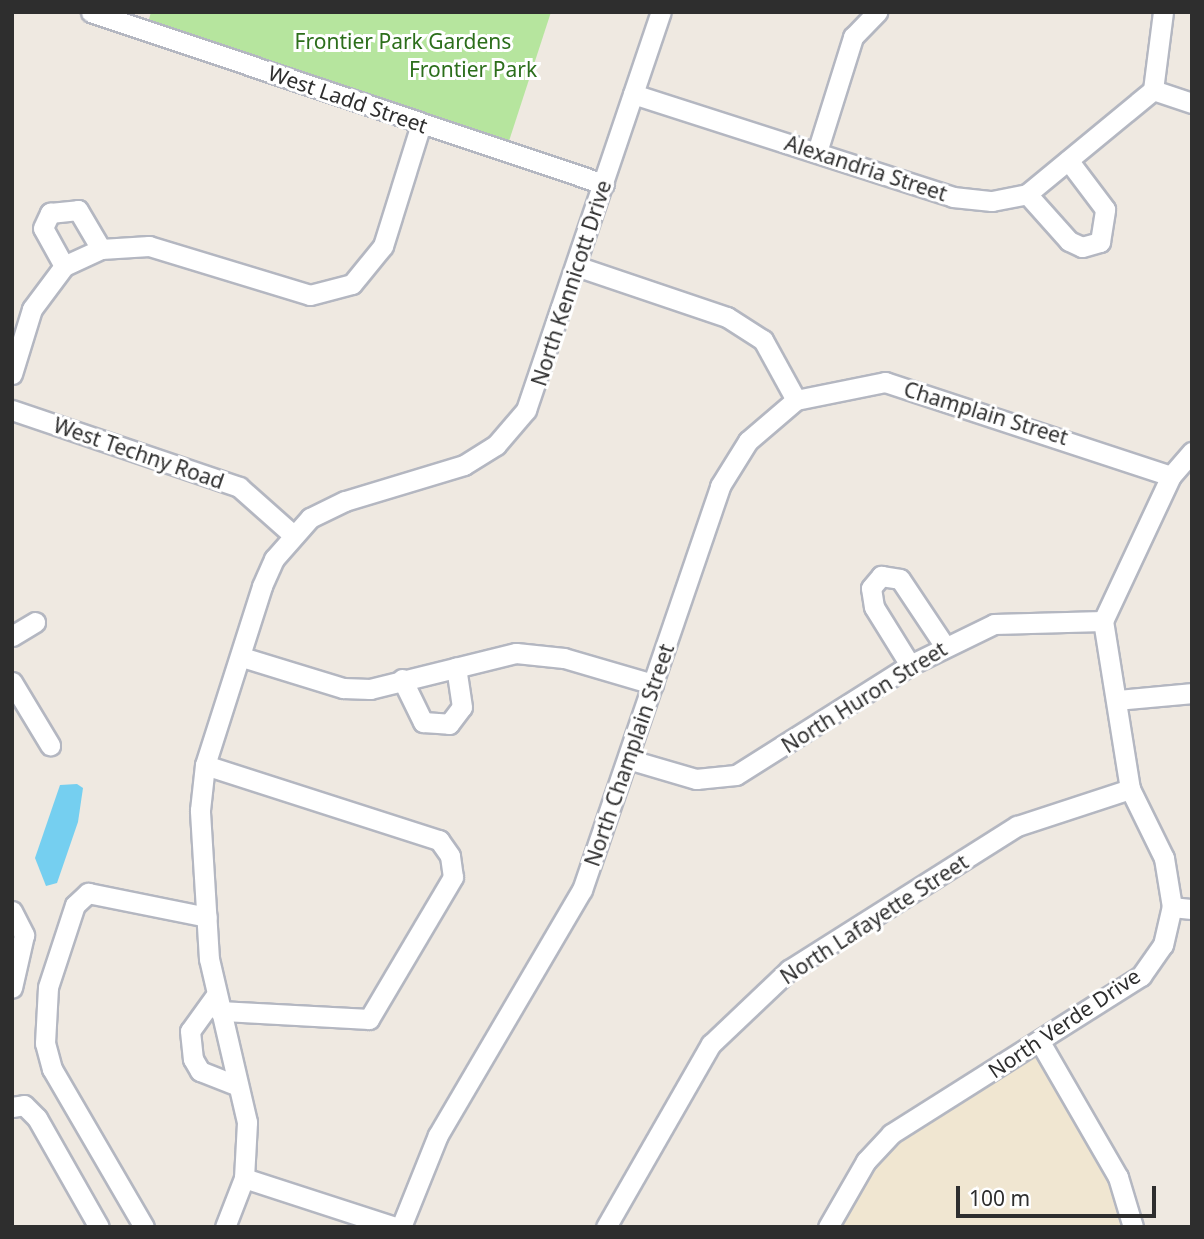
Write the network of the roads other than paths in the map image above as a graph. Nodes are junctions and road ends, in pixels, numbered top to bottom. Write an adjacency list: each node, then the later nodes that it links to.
1 (91, 12): 5 (street, West Ladd Street)
2 (661, 12): 7 (street, North Kennicott Drive)
3 (877, 12): 10 (street)
4 (1163, 12): 6 (street)
5 (136, 19): 9 (street, West Ladd Street)
6 (1153, 90): 8 (street); 11 (street, Alexandria Street)
7 (633, 94): 10 (street, Alexandria Street); 12 (street, North Kennicott Drive)
8 (1192, 103)
9 (421, 124): 12 (street, West Ladd Street); 14 (street)
10 (817, 152): 13 (street, Alexandria Street)
11 (1068, 160): 13 (street, Alexandria Street); 13 (street)
12 (604, 184): 16 (street, North Kennicott Drive)
13 (1027, 194)
14 (101, 249): 15 (street); 15 (street)
15 (64, 267): 17 (street)
16 (579, 267): 18 (street); 22 (street, North Kennicott Drive)
17 (12, 374)
18 (796, 400): 21 (street, Champlain Street); 32 (street, North Champlain Street)
19 (12, 410): 22 (street, West Techny Road)
20 (1192, 452): 21 (street)
21 (1171, 476): 23 (street)
22 (292, 534): 27 (street, North Kennicott Drive)
23 (1103, 621): 26 (street, North Huron Street); 34 (street, North Verde Drive)
24 (35, 622): 25 (street)
25 (12, 636)
26 (944, 645): 28 (street, North Huron Street); 28 (street)
27 (242, 657): 30 (street); 37 (street, North Kennicott Drive)
28 (910, 665): 36 (street, North Huron Street)
29 (456, 667): 30 (street); 30 (street); 32 (street)
30 (402, 679)
31 (12, 682): 35 (street)
32 (653, 684): 36 (street, North Champlain Street)
33 (1192, 693): 34 (street)
34 (1117, 700): 38 (street, North Verde Drive)
35 (50, 745)
36 (631, 760): 53 (street, North Champlain Street)
37 (205, 765): 42 (street, North Kennicott Drive); 44 (street)
38 (1130, 789): 39 (street, North Verde Drive); 54 (street, North Lafayette Street)
39 (1171, 907): 40 (street); 45 (street, North Verde Drive)
40 (1192, 909)
41 (12, 911): 43 (street)
42 (207, 917): 44 (street, North Kennicott Drive); 50 (street)
43 (12, 988)
44 (217, 1003): 46 (street, North Kennicott Drive); 46 (street)
45 (1040, 1042): 55 (street, North Verde Drive); 56 (street)
46 (238, 1086): 48 (street, North Kennicott Drive)
47 (12, 1107): 49 (street)
48 (244, 1178): 51 (street, North Kennicott Drive); 52 (street)
49 (99, 1227)
50 (144, 1227)
51 (225, 1227)
52 (395, 1227)
53 (401, 1227)
54 (606, 1227)
55 (828, 1227)
56 (1133, 1227)

